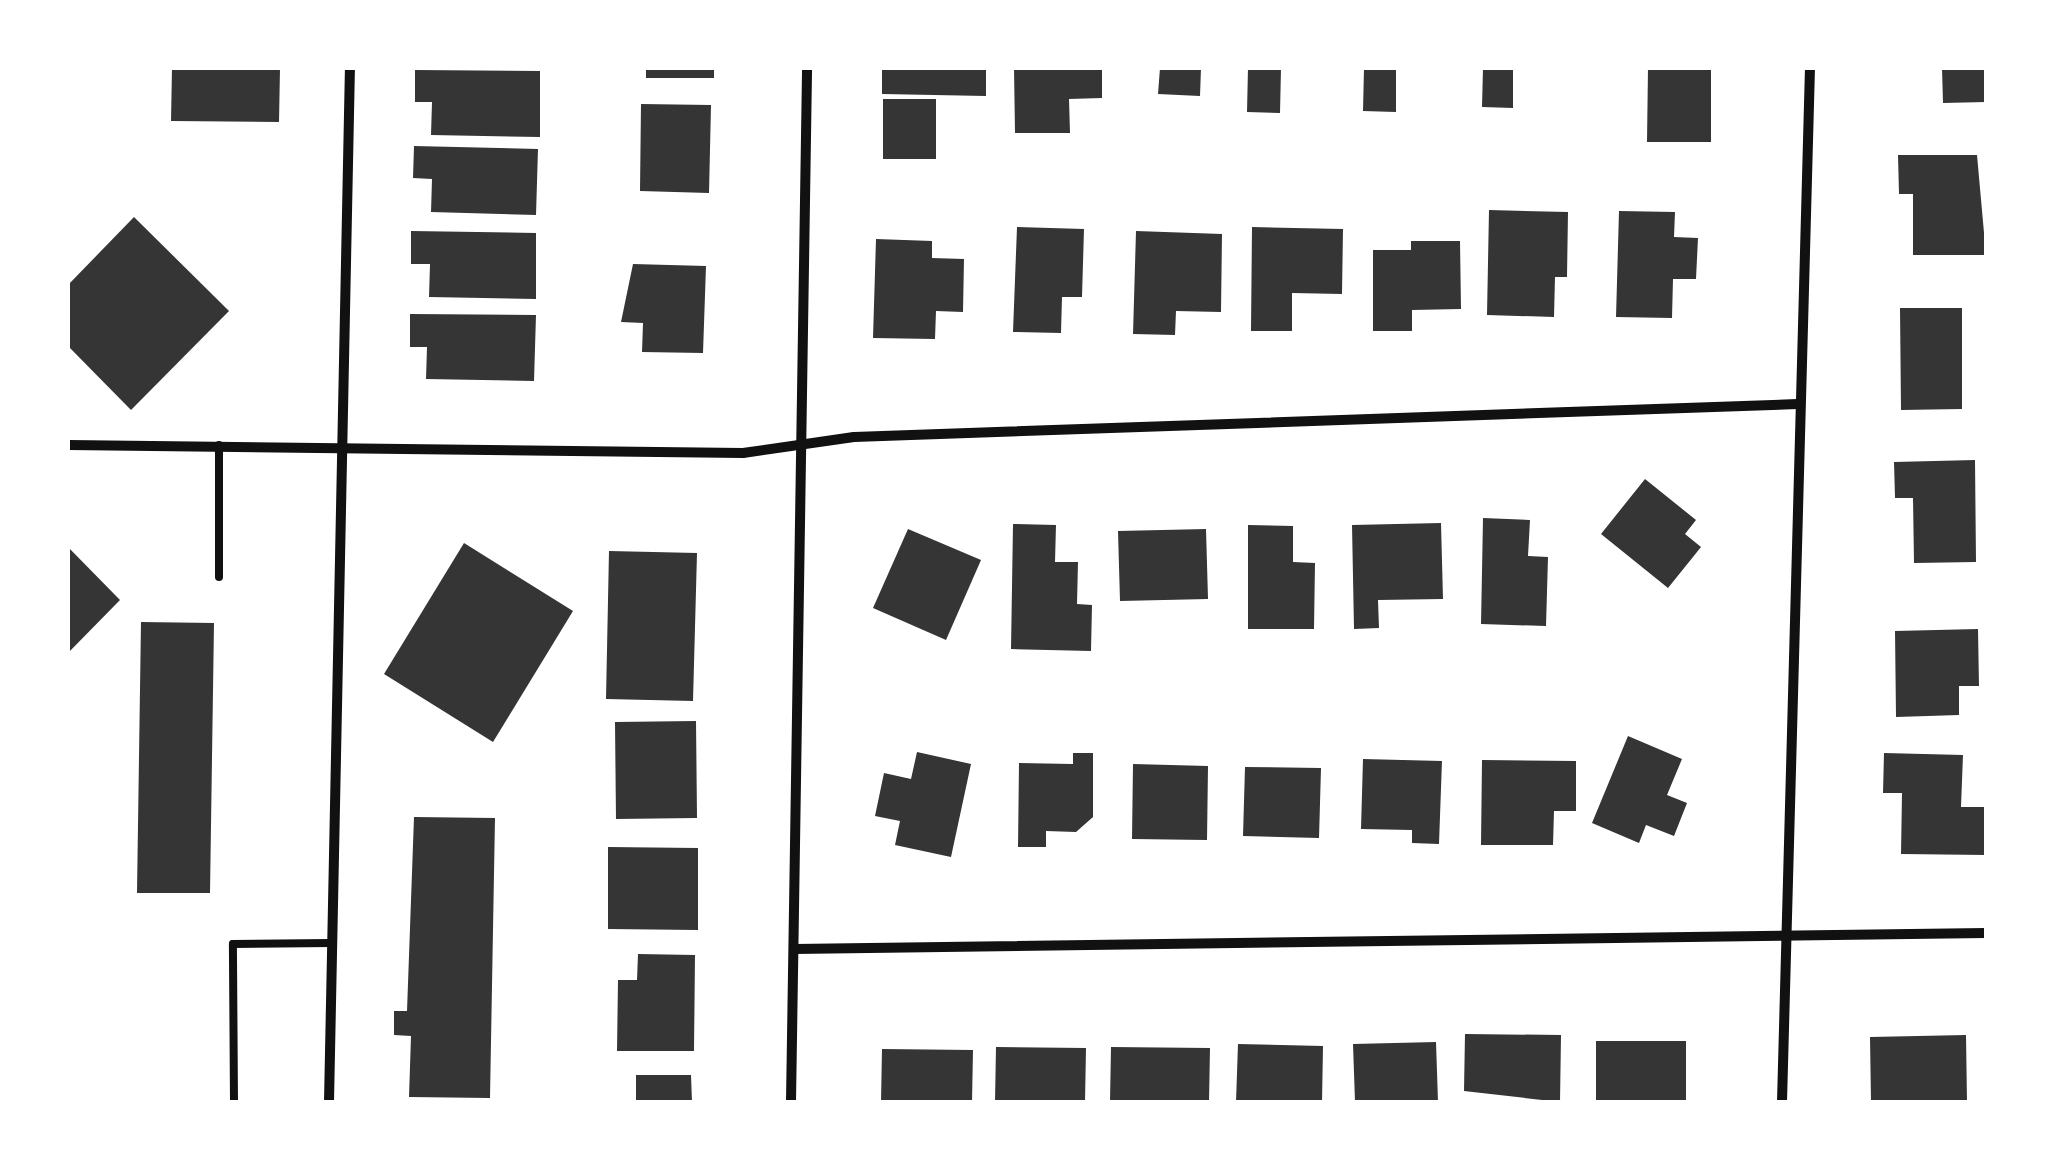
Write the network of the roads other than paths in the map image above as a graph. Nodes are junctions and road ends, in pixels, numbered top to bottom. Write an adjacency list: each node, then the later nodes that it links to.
1 (350, 68): 7 (street)
2 (806, 68): 8 (street)
3 (1810, 68): 4 (street)
4 (1797, 404): 8 (street); 11 (street)
5 (68, 445): 6 (street)
6 (219, 445): 7 (street); 9 (lane)
7 (338, 445): 8 (street); 12 (street)
8 (798, 445): 13 (street)
9 (219, 577)
10 (1986, 933): 11 (street)
11 (1786, 935): 13 (street); 17 (street)
12 (331, 943): 14 (lane); 15 (street)
13 (794, 949): 16 (street)
14 (234, 1102)
15 (330, 1102)
16 (791, 1102)
17 (1782, 1102)

